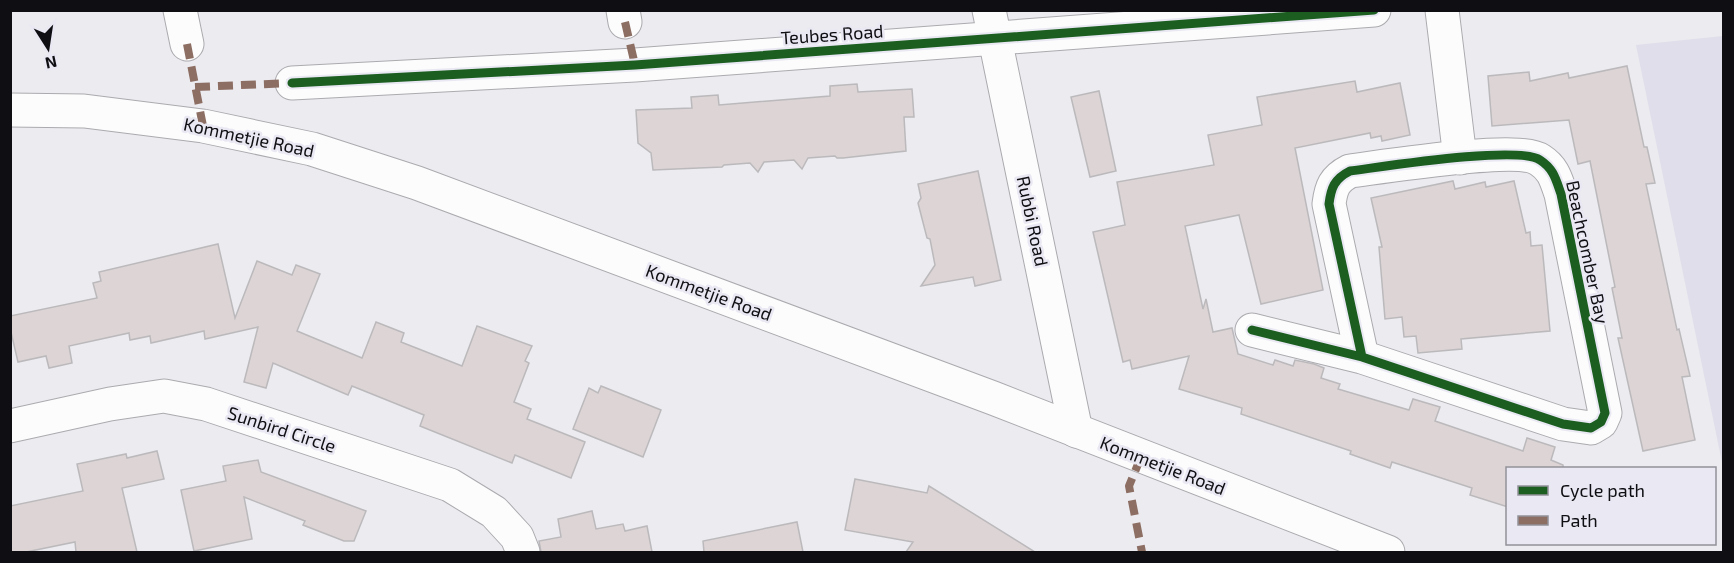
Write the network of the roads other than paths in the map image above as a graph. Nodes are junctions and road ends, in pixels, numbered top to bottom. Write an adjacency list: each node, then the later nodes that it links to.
1 (180, 10): 5 (street)
2 (1374, 10): 4 (street, Teubes Road)
3 (1442, 10): 8 (street)
4 (992, 24): 6 (street, Teubes Road); 12 (street, Rubbi Road)
5 (187, 44)
6 (292, 83)
7 (10, 110): 12 (street, Kommetjie Road)
8 (1460, 158): 10 (street, Beachcomber Bay); 10 (street, Beachcomber Bay)
9 (1252, 330): 10 (street, Beachcomber Bay)
10 (1362, 357)
11 (10, 426): 13 (street, Sunbird Circle)
12 (1076, 431): 14 (street, Kommetjie Road)
13 (523, 552)
14 (1383, 552)

